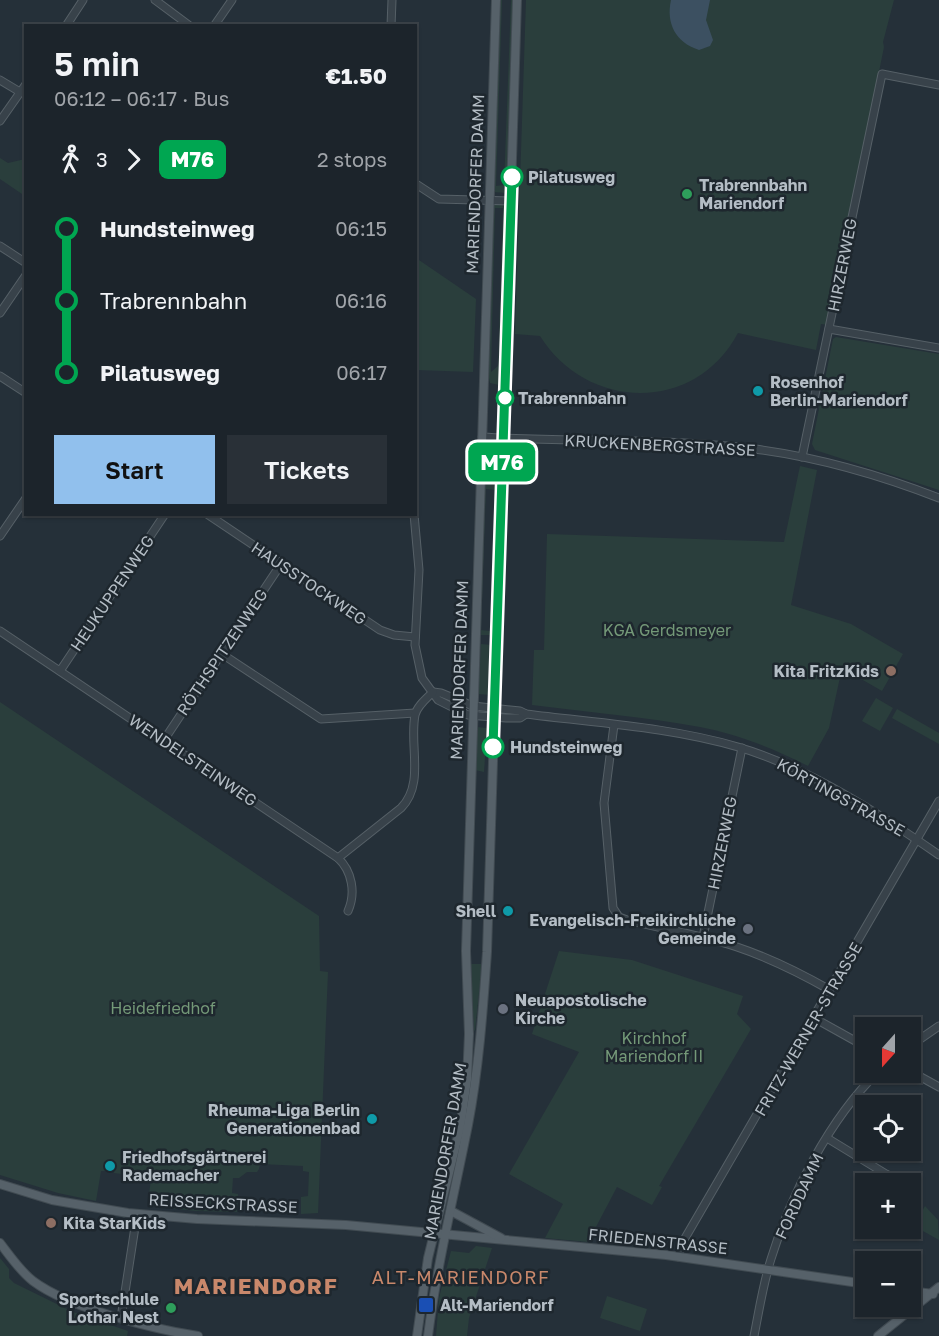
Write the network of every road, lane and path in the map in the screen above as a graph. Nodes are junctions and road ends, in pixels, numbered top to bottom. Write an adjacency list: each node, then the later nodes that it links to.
1 (83, 0): 7 (street)
2 (155, 0): 8 (street)
3 (232, 0): 9 (street)
4 (392, 0): 10 (street)
5 (496, 0): 17 (main road, MARIENDORFER DAMM)
6 (517, 0): 18 (main road, MARIENDORFER DAMM)
7 (67, 24)
8 (188, 24)
9 (215, 24)
10 (391, 24)
11 (0, 80): 14 (street)
12 (939, 85): 23 (street, HIRZERWEG)
13 (24, 87): 14 (street)
14 (20, 92): 15 (street)
15 (0, 121)
16 (417, 185): 17 (street)
17 (489, 200): 18 (street); 27 (main road, MARIENDORFER DAMM)
18 (511, 201): 28 (main road, MARIENDORFER DAMM)
19 (0, 246): 20 (street)
20 (24, 262)
21 (24, 278): 22 (street)
22 (0, 313)
23 (830, 328): 24 (street); 29 (street, HIRZERWEG)
24 (939, 348)
25 (0, 376): 26 (street)
26 (24, 392)
27 (482, 437): 28 (street, KRUCKENBERGSTRASSE); 42 (main road, MARIENDORFER DAMM)
28 (503, 438): 29 (street, KRUCKENBERGSTRASSE); 43 (main road, MARIENDORFER DAMM)
29 (802, 457): 30 (street, KRUCKENBERGSTRASSE)
30 (939, 498)
31 (24, 501): 35 (street)
32 (164, 516): 40 (street, HEUKUPPENWEG)
33 (210, 516): 36 (street, HAUSSTOCKWEG)
34 (414, 516): 38 (street)
35 (0, 536)
36 (281, 564): 38 (street, HAUSSTOCKWEG); 39 (street, RÖTHSPITZENWEG)
37 (0, 631): 40 (street, WENDELSTEINWEG)
38 (415, 637): 41 (street)
39 (222, 654): 44 (street); 49 (street, RÖTHSPITZENWEG)
40 (60, 671): 49 (street, WENDELSTEINWEG)
41 (433, 692): 42 (street); 44 (street); 46 (street)
42 (473, 706): 43 (street); 46 (main road, MARIENDORFER DAMM)
43 (495, 708): 45 (street, KÖRTINGSTRASSE); 47 (main road, MARIENDORFER DAMM)
44 (416, 713): 54 (street)
45 (526, 714): 47 (street, KÖRTINGSTRASSE); 48 (street, KÖRTINGSTRASSE)
46 (472, 716): 47 (street, KÖRTINGSTRASSE); 70 (main road, MARIENDORFER DAMM)
47 (494, 718): 68 (main road, MARIENDORFER DAMM)
48 (614, 725): 50 (street, KÖRTINGSTRASSE); 56 (street)
49 (164, 740): 54 (street, WENDELSTEINWEG)
50 (742, 748): 52 (street, KÖRTINGSTRASSE); 56 (street, HIRZERWEG)
51 (939, 801): 52 (street, FRITZ-WERNER-STRASSE)
52 (918, 840): 53 (street, KÖRTINGSTRASSE); 57 (street, FRITZ-WERNER-STRASSE)
53 (939, 855)
54 (338, 858): 55 (street, WENDELSTEINWEG)
55 (348, 911)
56 (703, 938): 57 (street)
57 (830, 990): 58 (street, FRITZ-WERNER-STRASSE)
58 (814, 1018): 61 (street); 74 (street, FRITZ-WERNER-STRASSE)
59 (939, 1026): 60 (street)
60 (921, 1038)
61 (855, 1041)
62 (921, 1077): 64 (street)
63 (868, 1083): 65 (street, FORDDAMM)
64 (939, 1087)
65 (827, 1138): 66 (street); 75 (street, FORDDAMM)
66 (884, 1173)
67 (0, 1184): 69 (main road, REISSECKSTRASSE)
68 (451, 1211): 71 (main road, MARIENDORFER DAMM); 72 (main road)
69 (137, 1214): 70 (main road, REISSECKSTRASSE); 79 (street)
70 (435, 1233): 71 (main road, REISSECKSTRASSE); 81 (main road, MARIENDORFER DAMM)
71 (446, 1235): 72 (main road, FRIEDENSTRASSE); 82 (main road, MARIENDORFER DAMM)
72 (505, 1241): 74 (main road, FRIEDENSTRASSE)
73 (0, 1243): 79 (main road)
74 (678, 1257): 75 (main road, FRIEDENSTRASSE)
75 (768, 1270): 76 (main road, FRIEDENSTRASSE); 83 (street, FORDDAMM)
76 (855, 1282)
77 (921, 1291): 78 (main road)
78 (937, 1292): 84 (main road)
79 (121, 1318): 80 (main road)
80 (198, 1336)
81 (417, 1336)
82 (428, 1336)
83 (754, 1336)
84 (878, 1336)

